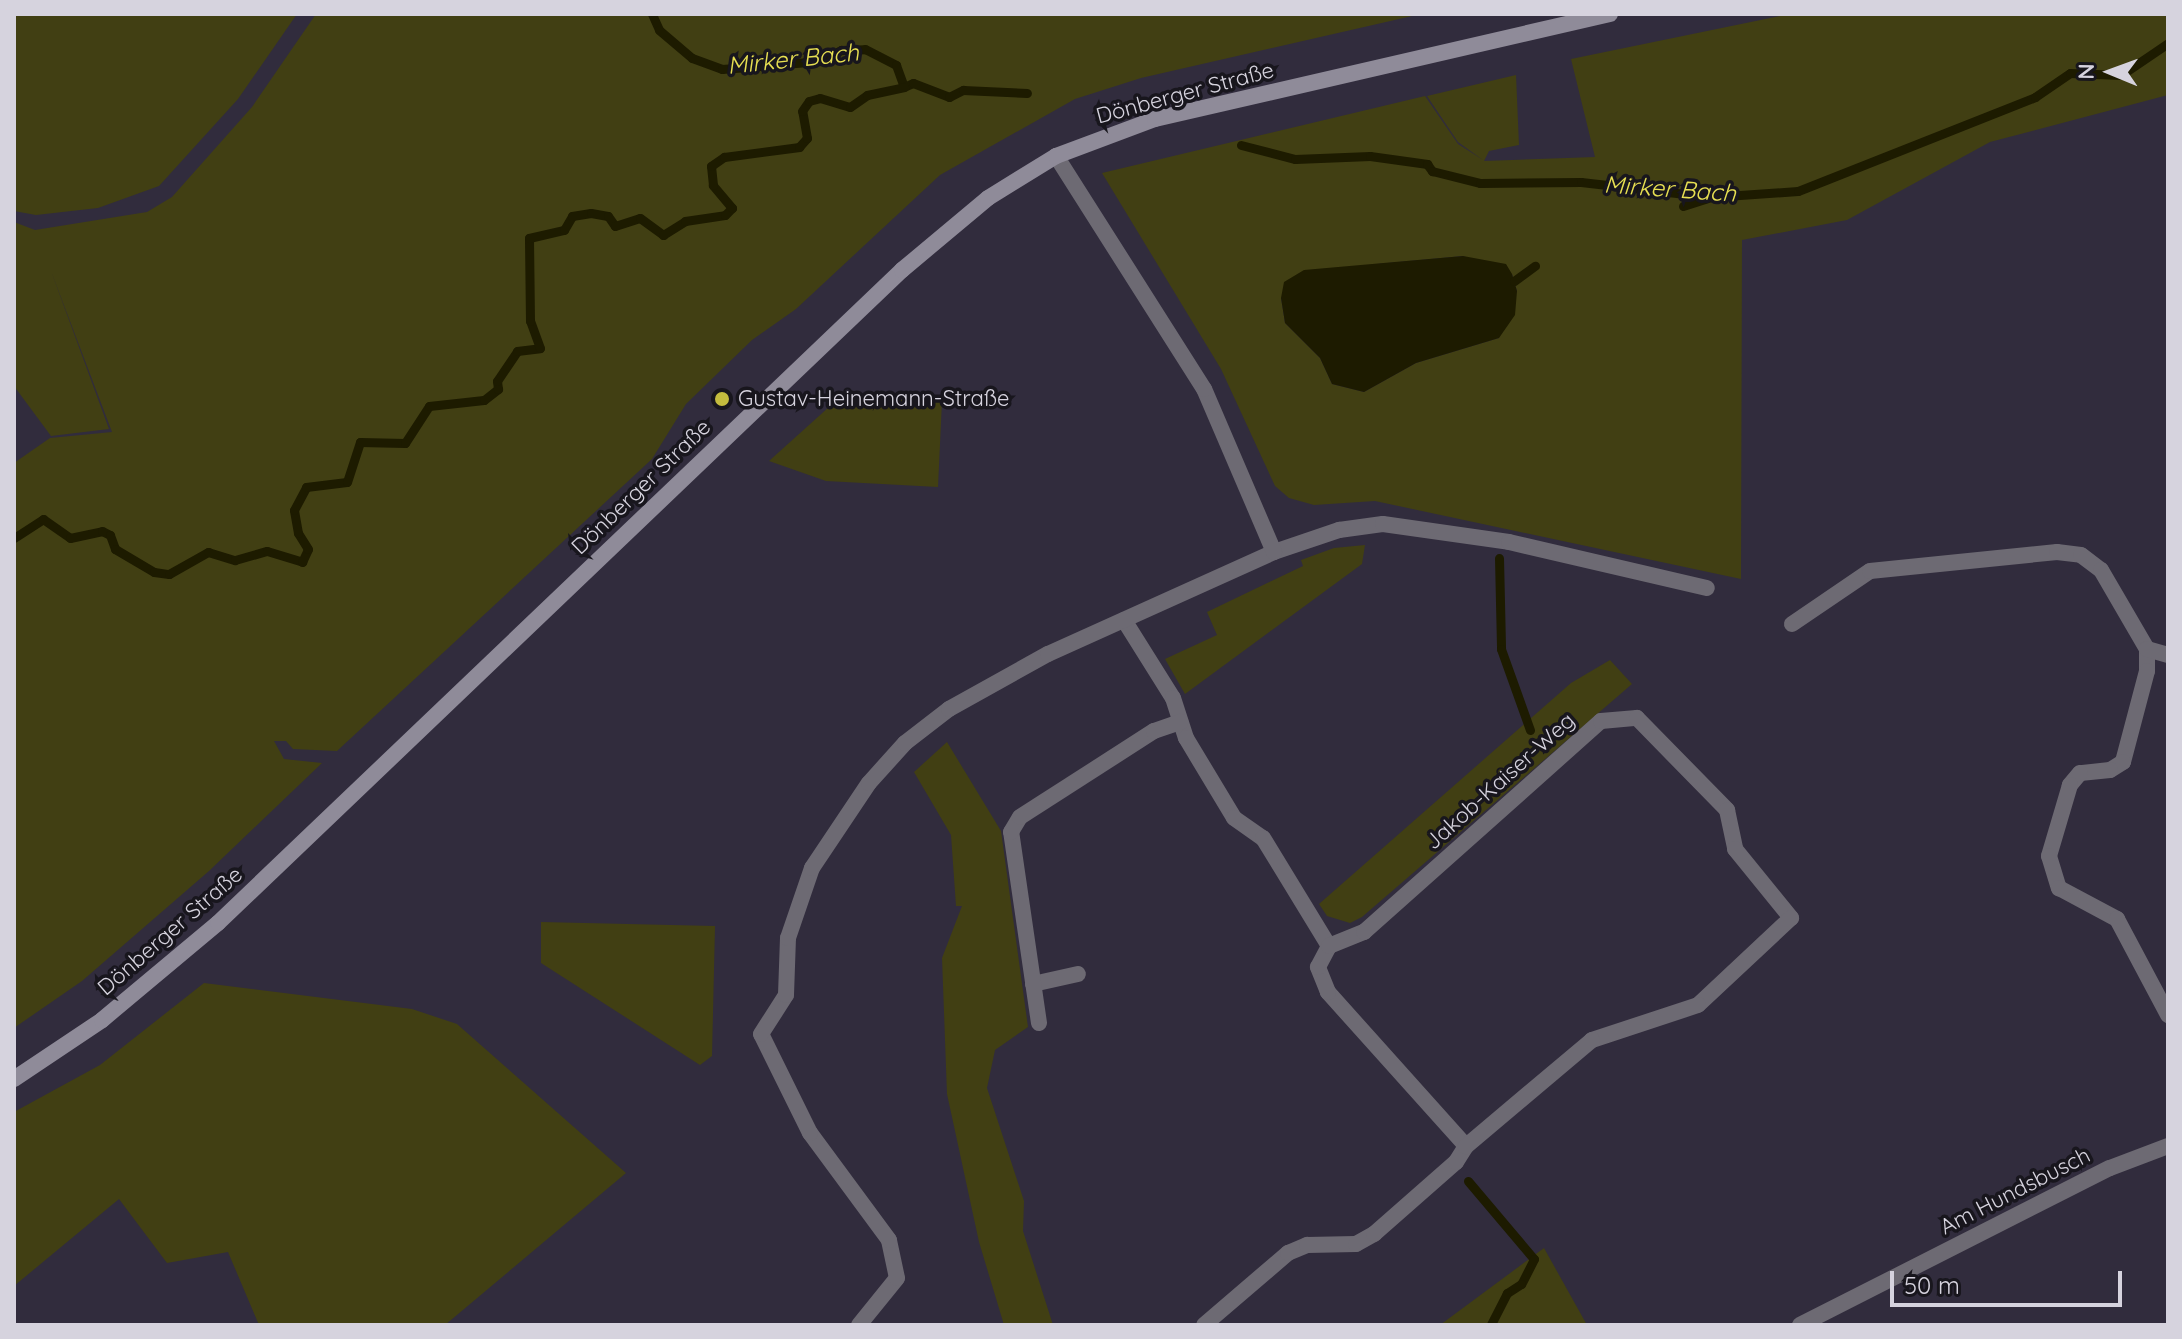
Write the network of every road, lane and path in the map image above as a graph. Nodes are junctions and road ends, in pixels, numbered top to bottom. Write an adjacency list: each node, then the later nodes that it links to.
1 (1610, 14): 2 (street, Dönberger Straße)
2 (1056, 156): 3 (street); 15 (street, Dönberger Straße)
3 (1274, 552): 4 (street); 5 (street)
4 (1707, 588)
5 (1124, 620): 9 (street); 18 (street)
6 (1792, 624): 7 (street)
7 (2147, 649): 8 (street); 13 (street)
8 (2168, 655)
9 (1180, 722): 10 (street); 12 (street)
10 (1329, 946): 16 (street); 16 (street, Jakob-Kaiser-Weg)
11 (1078, 974): 12 (street)
12 (1033, 984): 14 (street)
13 (2168, 1015)
14 (1039, 1023)
15 (14, 1079)
16 (1466, 1146): 19 (street, Jakob-Kaiser-Weg)
17 (2168, 1146): 20 (street, Am Hundsbusch)
18 (859, 1325)
19 (1204, 1325)
20 (1800, 1325)

